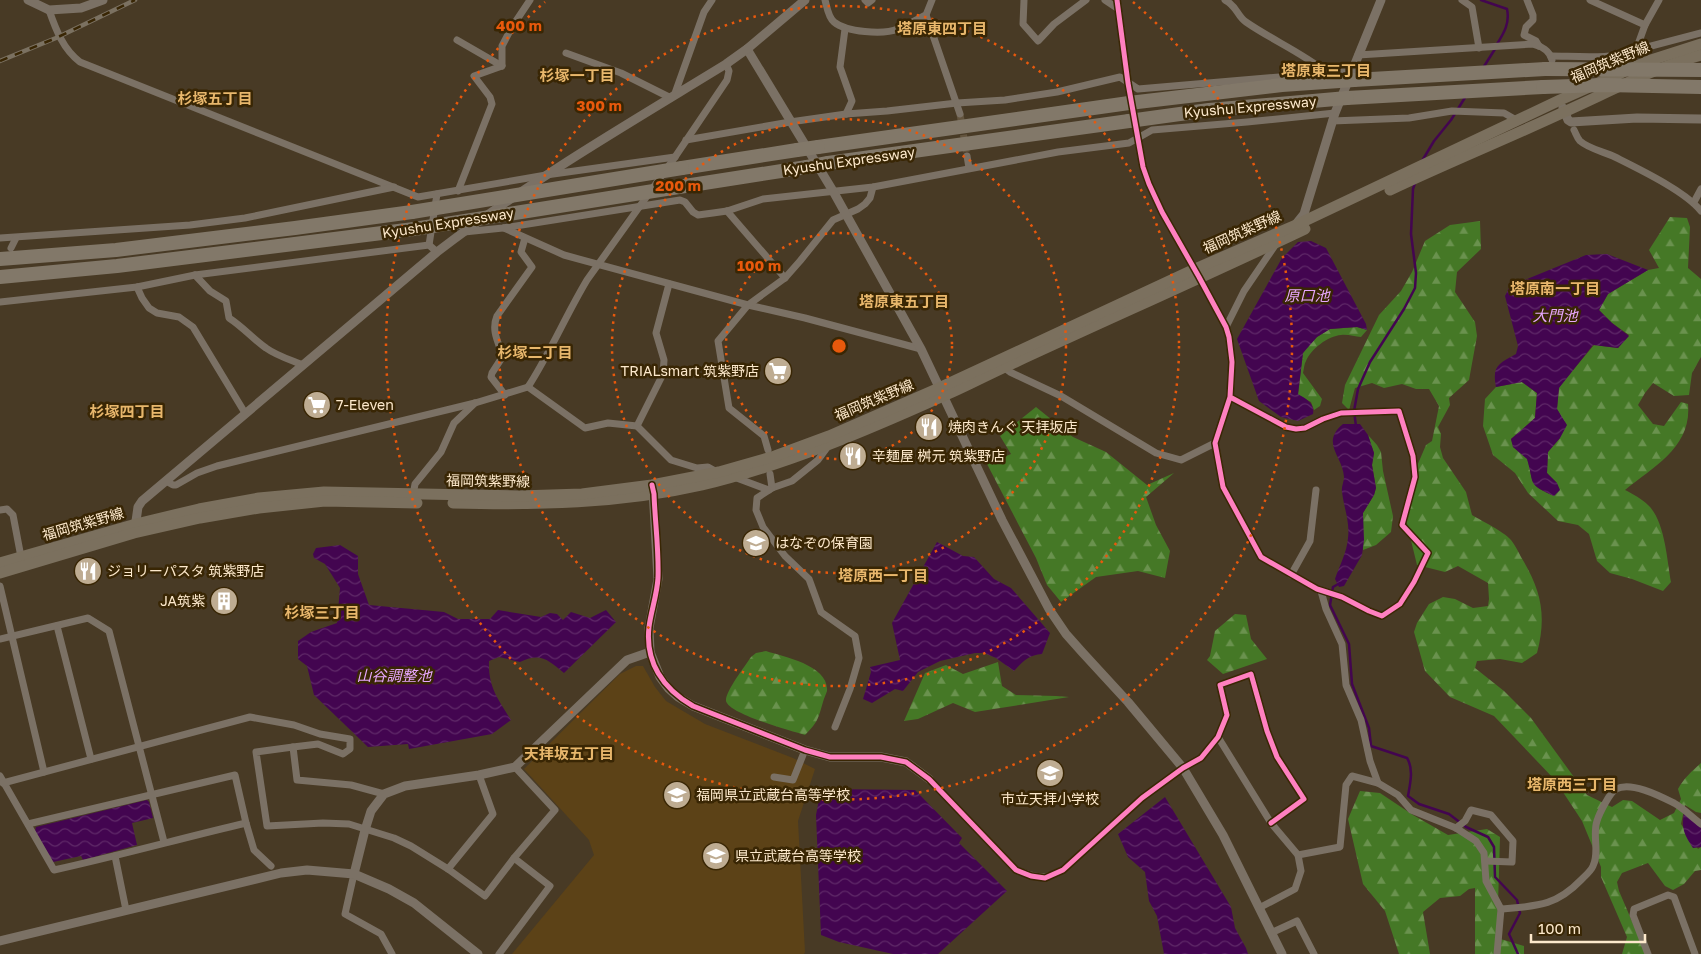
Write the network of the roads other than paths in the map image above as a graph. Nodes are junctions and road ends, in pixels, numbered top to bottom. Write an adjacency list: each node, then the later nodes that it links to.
1 (102, 0): 19 (street)
2 (530, 0): 37 (street)
3 (712, 0): 43 (street)
4 (805, 0): 30 (street)
5 (825, 0): 24 (street)
6 (865, 0): 7 (street)
7 (872, 0)
8 (932, 0): 22 (street)
9 (1024, 0): 10 (street)
10 (1086, 0)
11 (1105, 0): 20 (street)
12 (1381, 0): 33 (street)
13 (1462, 0): 29 (street)
14 (1527, 0): 28 (street)
15 (1590, 0): 23 (street)
16 (1659, 0): 23 (street)
17 (33, 1): 21 (street)
18 (1231, 1): 39 (street)
19 (83, 4): 21 (street)
20 (1117, 4): 41 (street)
21 (49, 10): 60 (street)
22 (926, 15): 24 (street); 45 (street)
23 (1645, 25): 31 (street)
24 (845, 29): 47 (street)
25 (1701, 33): 31 (street)
26 (456, 40): 37 (street)
27 (1701, 44): 44 (main road, 福岡筑紫野線)
28 (1540, 46): 29 (street); 35 (street)
29 (1479, 48): 33 (street)
30 (747, 50): 36 (street); 52 (street)
31 (1636, 50): 35 (street)
32 (566, 53): 43 (street)
33 (1358, 55): 40 (street)
34 (1701, 55): 46 (main road, 福岡筑紫野線)
35 (1549, 62): 38 (highway, Kyushu Expressway, bridge); 40 (highway, Kyushu Expressway)
36 (726, 64): 43 (street); 55 (street)
37 (502, 66): 63 (street)
38 (1701, 70)
39 (1326, 72): 40 (street); 41 (street)
40 (1353, 74): 49 (street); 57 (highway, Kyushu Expressway, bridge)
41 (1128, 83): 45 (street); 54 (street)
42 (1701, 87): 85 (highway, Kyushu Expressway, bridge)
43 (672, 97): 59 (street)
44 (1560, 100): 46 (street); 51 (main road, 福岡筑紫野線)
45 (957, 103): 47 (street); 48 (street)
46 (1564, 112): 50 (street); 77 (main road, 福岡筑紫野線)
47 (846, 114): 52 (street)
48 (960, 114)
49 (1333, 117): 51 (street); 54 (street); 71 (street)
50 (1701, 119)
51 (1519, 121): 71 (main road, 福岡筑紫野線)
52 (790, 122): 55 (street); 64 (street)
53 (1574, 130): 66 (street)
54 (1138, 138): 58 (street); 83 (street)
55 (686, 140): 57 (street)
56 (967, 156): 58 (street)
57 (679, 163): 59 (street); 67 (street); 81 (highway, Kyushu Expressway, bridge)
58 (968, 168): 61 (street)
59 (546, 175): 63 (street); 73 (street)
60 (394, 187): 65 (street); 75 (street)
61 (873, 187): 64 (street); 70 (street)
62 (1701, 189): 66 (street)
63 (458, 191): 65 (street)
64 (833, 191): 69 (street); 70 (street)
65 (437, 194): 78 (street)
66 (1694, 202): 68 (street)
67 (639, 207): 69 (street); 72 (street); 82 (street)
68 (1701, 210)
69 (727, 211): 86 (street)
70 (846, 214): 86 (street); 92 (street)
71 (1296, 225): 77 (street); 83 (main road, 福岡筑紫野線)
72 (504, 228): 73 (street); 76 (street)
73 (464, 232): 80 (street)
74 (0, 238): 75 (street)
75 (16, 238): 79 (street)
76 (525, 238): 82 (street); 97 (street)
77 (1278, 242): 83 (main road, 福岡筑紫野線); 91 (street)
78 (429, 245): 80 (street); 84 (street)
79 (12, 248)
80 (437, 252): 93 (street)
81 (0, 260)
82 (599, 264): 87 (street); 95 (street)
83 (1197, 273): 91 (street); 94 (main road, 福岡筑紫野線); 96 (main road, 福岡筑紫野線)
84 (196, 275): 88 (street); 93 (street)
85 (0, 277)
86 (785, 278): 90 (street)
87 (669, 284): 90 (street); 101 (street)
88 (137, 287): 89 (street); 100 (street)
89 (0, 302)
90 (748, 305): 92 (street); 104 (street)
91 (1226, 327): 98 (street)
92 (921, 349): 96 (street)
93 (303, 364): 100 (street)
94 (1004, 367): 96 (main road, 福岡筑紫野線); 102 (street)
95 (528, 387): 97 (street); 101 (street)
96 (941, 393): 103 (main road, 福岡筑紫野線); 105 (main road, 福岡筑紫野線); 132 (street)
97 (505, 395): 99 (street)
98 (1230, 397): 102 (street); 120 (street)
99 (475, 403): 108 (street); 112 (street)
100 (245, 413): 108 (street)
101 (637, 426): 105 (street)
102 (1215, 444): 118 (street)
103 (829, 446): 107 (main road, 福岡筑紫野線); 109 (street)
104 (768, 450)
105 (719, 472): 110 (main road, 福岡筑紫野線)
106 (770, 474): 109 (street)
107 (734, 477): 109 (street); 110 (main road, 福岡筑紫野線)
108 (166, 481): 114 (street)
109 (770, 489): 125 (street)
110 (653, 490): 112 (main road, 福岡筑紫野線); 114 (main road, 福岡筑紫野線); 124 (street)
111 (1316, 490): 118 (street)
112 (413, 495): 114 (main road, 福岡筑紫野線)
113 (0, 510): 115 (street)
114 (135, 528): 115 (main road, 福岡筑紫野線); 117 (main road, 福岡筑紫野線)
115 (21, 557): 116 (main road, 福岡筑紫野線)
116 (0, 563)
117 (0, 573)
118 (1291, 575): 120 (street)
119 (0, 586): 122 (street)
120 (1321, 591): 138 (street)
121 (57, 626): 122 (street); 127 (street); 130 (street)
122 (12, 636): 123 (street); 133 (street)
123 (0, 639)
124 (650, 652): 129 (street); 131 (street)
125 (835, 727)
126 (1218, 737): 132 (street); 142 (street); 142 (street)
127 (140, 746): 128 (street); 130 (street); 140 (street)
128 (293, 747): 139 (street); 146 (street)
129 (805, 750): 135 (street); 137 (street)
130 (91, 759): 133 (street)
131 (515, 767): 134 (street); 150 (street)
132 (1184, 768): 137 (street); 155 (street)
133 (44, 772): 136 (street)
134 (479, 775): 139 (street); 153 (street)
135 (774, 777)
136 (2, 779): 143 (street)
137 (929, 779)
138 (1378, 783): 145 (street); 148 (street)
139 (384, 794): 146 (street)
140 (152, 795): 141 (street); 143 (street); 147 (street)
141 (246, 822): 147 (street); 152 (street)
142 (1270, 822): 148 (street)
143 (28, 824): 149 (street)
144 (1701, 824): 156 (street)
145 (1456, 828): 151 (street); 151 (street)
146 (365, 830): 153 (street); 154 (street)
147 (164, 842): 149 (street)
148 (1298, 855): 155 (street)
149 (115, 856): 157 (street)
150 (514, 858): 153 (street); 162 (street)
151 (1485, 861): 156 (street)
152 (271, 866)
153 (448, 868)
154 (354, 874): 157 (street); 160 (street); 161 (street)
155 (1259, 908): 158 (street)
156 (1501, 908): 165 (street)
157 (126, 910): 159 (street)
158 (1272, 933): 163 (street); 164 (street)
159 (0, 941)
160 (392, 954)
161 (478, 954)
162 (499, 954)
163 (1282, 954)
164 (1314, 954)
165 (1497, 954)
166 (1648, 954): 167 (street)
167 (1695, 954)

